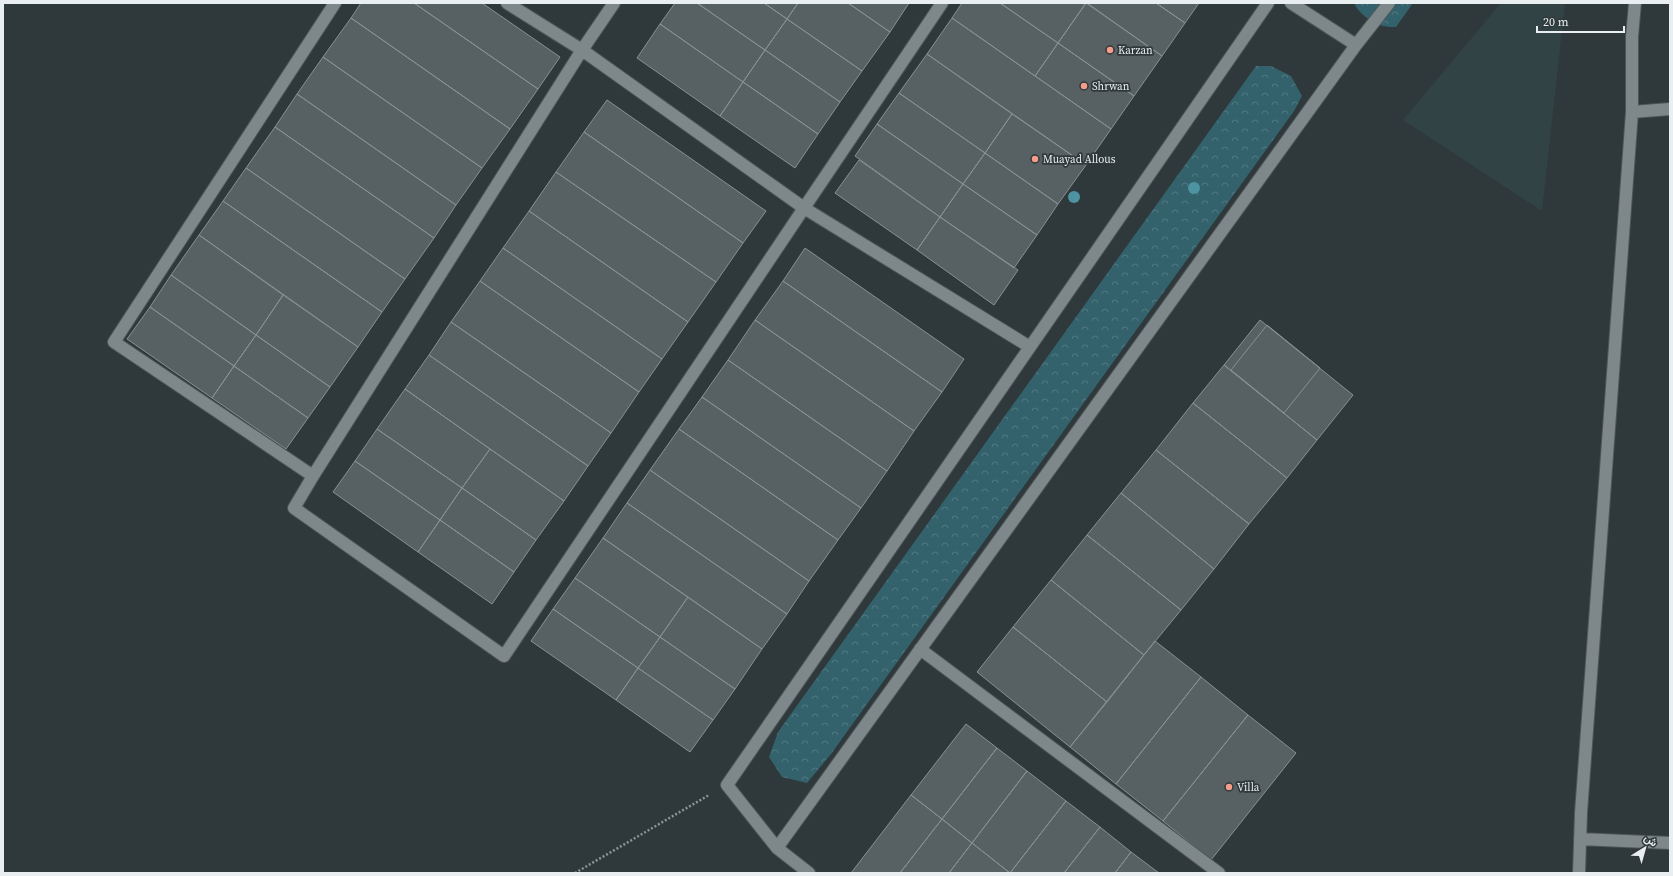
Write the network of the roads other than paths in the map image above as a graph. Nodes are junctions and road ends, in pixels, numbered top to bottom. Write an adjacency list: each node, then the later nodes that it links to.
1 (335, 3): 15 (street)
2 (507, 3): 10 (street)
3 (614, 3): 10 (street)
4 (942, 3): 13 (street)
5 (1268, 3): 14 (street)
6 (1291, 3): 9 (street)
7 (1389, 3): 9 (street)
8 (1636, 3): 12 (street)
9 (1356, 45): 16 (street)
10 (582, 50): 13 (street); 15 (street)
11 (1670, 109): 12 (street)
12 (1632, 112): 17 (street)
13 (804, 208): 14 (street); 15 (street)
14 (1030, 348): 19 (street)
15 (313, 476)
16 (920, 649): 19 (street); 21 (street)
17 (1580, 839): 18 (street); 22 (street)
18 (1670, 843)
19 (777, 848): 20 (street)
20 (809, 873)
21 (1219, 873)
22 (1579, 873)

